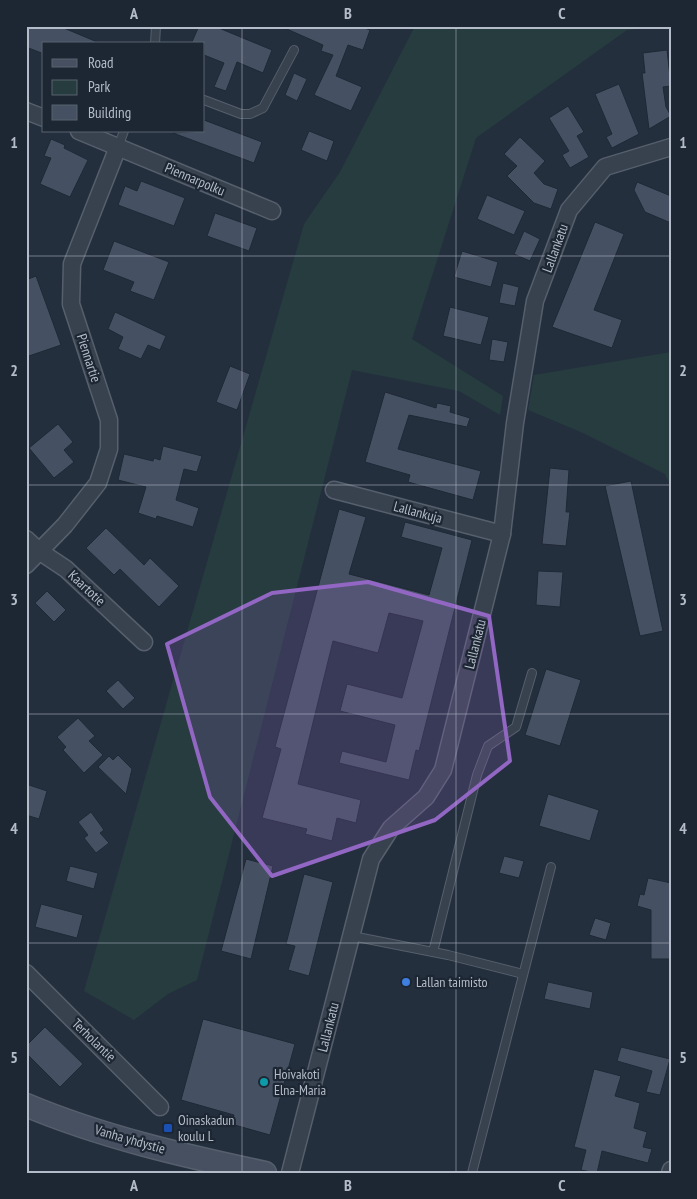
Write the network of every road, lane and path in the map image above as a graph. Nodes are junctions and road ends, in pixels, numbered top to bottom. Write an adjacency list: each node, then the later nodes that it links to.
1 (156, 26): 2 (lane)
2 (155, 42)
3 (294, 50): 4 (lane)
4 (205, 100)
5 (26, 111): 6 (street)
6 (42, 117)
7 (81, 132): 9 (street, Piennarpolku)
8 (124, 132): 9 (lane, Piennartie)
9 (118, 147): 11 (street, Piennarpolku); 15 (street, Piennartie)
10 (671, 147): 13 (street, Lallankatu)
11 (272, 211)
12 (334, 490): 13 (street, Lallankuja)
13 (502, 534): 20 (street, Lallankatu)
14 (26, 539): 15 (street, Kaartotie)
15 (39, 551): 16 (street, Piennartie); 17 (street, Kaartotie)
16 (26, 565)
17 (144, 642)
18 (532, 673): 21 (lane)
19 (550, 867): 23 (lane)
20 (352, 936): 21 (lane); 27 (street, Lallankatu)
21 (433, 952): 23 (lane)
22 (26, 973): 25 (street, Terholantie)
23 (523, 974): 28 (lane)
24 (26, 1105): 26 (street, Vanha yhdystie)
25 (160, 1107)
26 (265, 1173)
27 (290, 1173)
28 (472, 1173)

